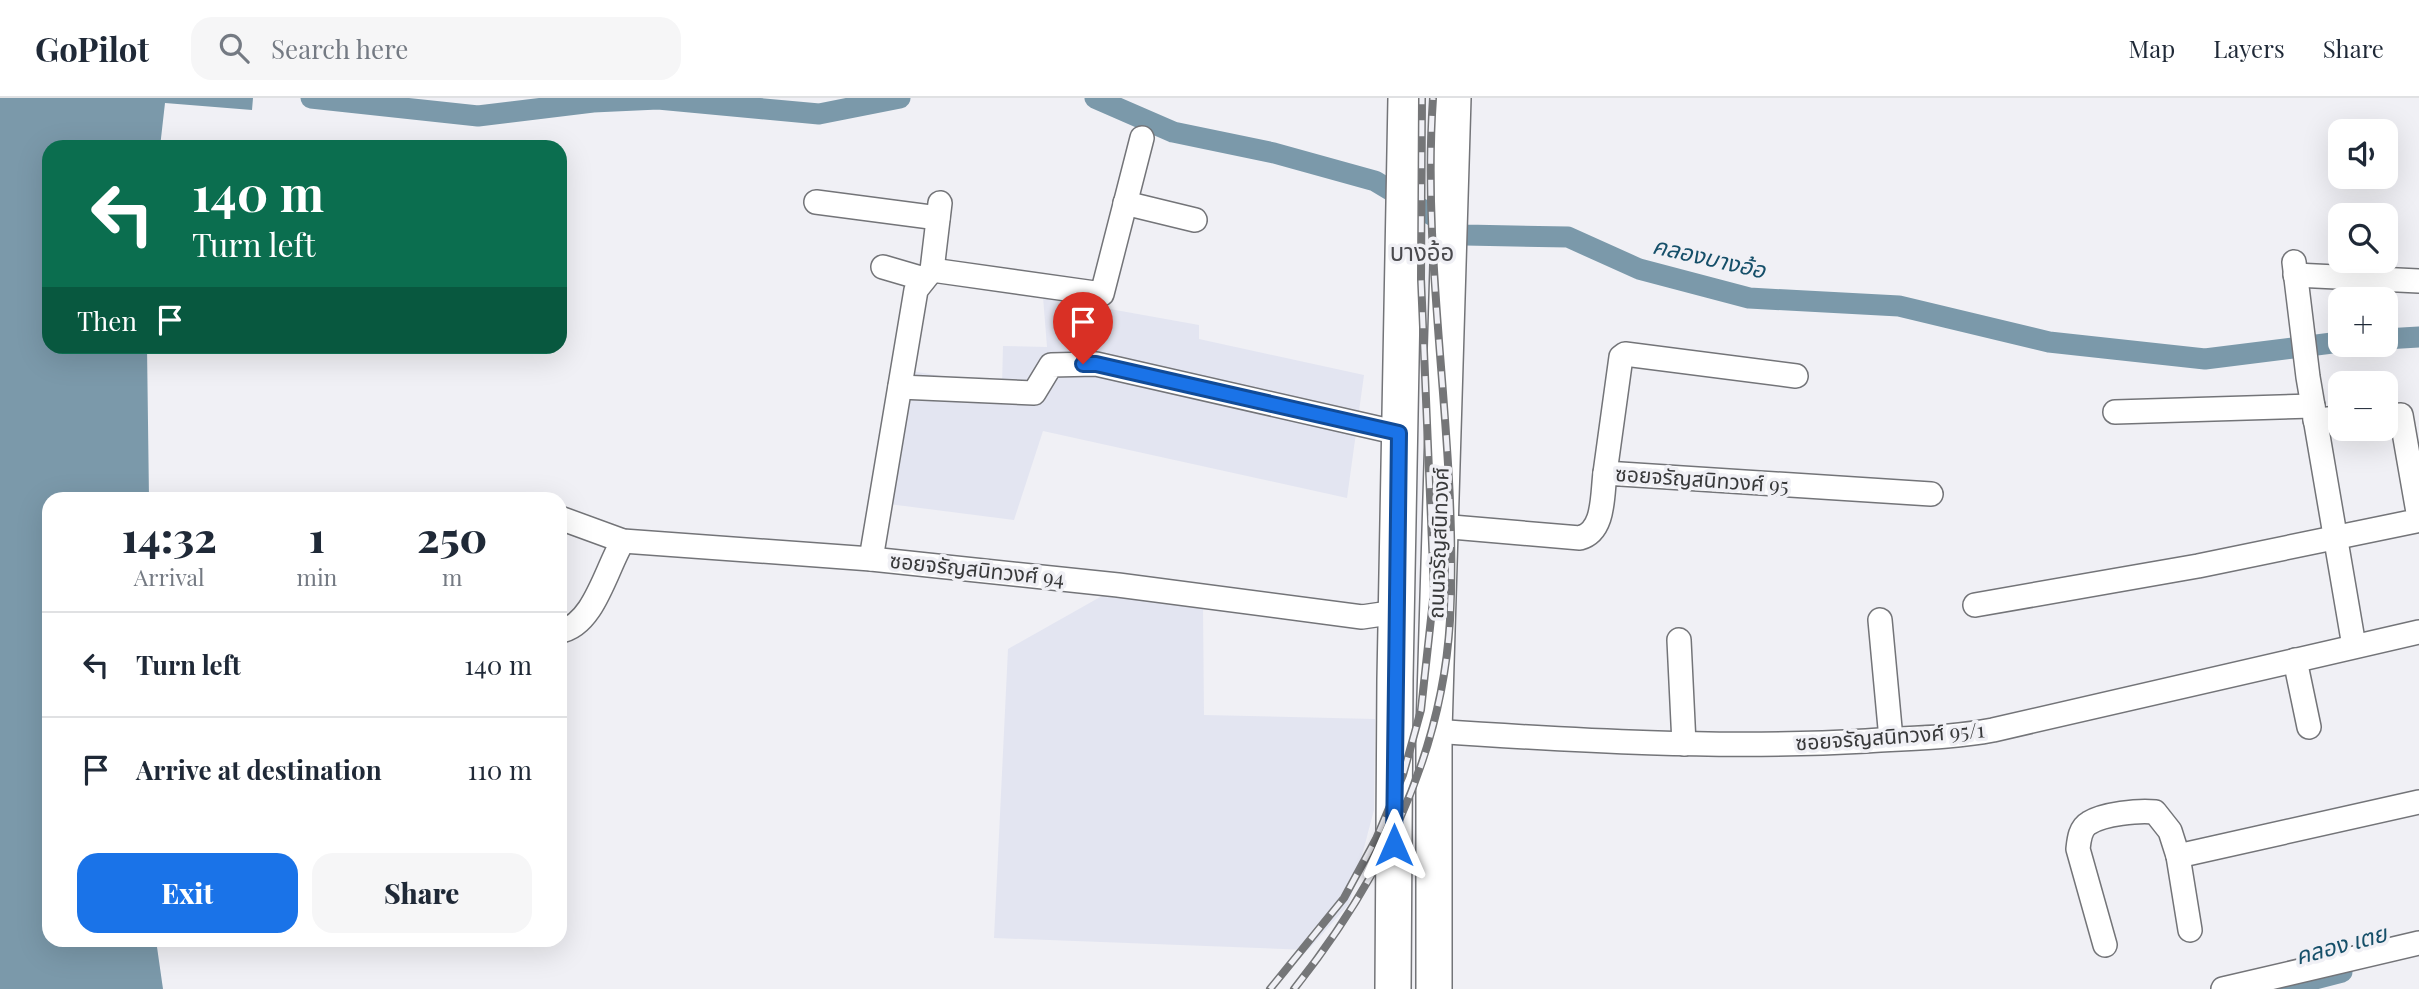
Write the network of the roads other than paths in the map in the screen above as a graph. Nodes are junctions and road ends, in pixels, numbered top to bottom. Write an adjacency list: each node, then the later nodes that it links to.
1 (1406, 98): 16 (main road, ถนนจรัญสนิทวงศ์)
2 (1453, 98): 22 (main road, ถนนจรัญสนิทวงศ์)
3 (1142, 138): 5 (street)
4 (816, 202): 8 (street)
5 (1125, 203): 6 (street); 8 (street)
6 (1195, 220)
7 (883, 267): 8 (street)
8 (928, 275): 11 (street)
9 (2419, 281): 13 (street)
10 (1796, 376): 17 (street)
11 (900, 387): 16 (street); 25 (street)
12 (2115, 412): 13 (street)
13 (2314, 413): 15 (street); 23 (street)
14 (2402, 415): 19 (street)
15 (2328, 416)
16 (1399, 433): 21 (main road, ถนนจรัญสนิทวงศ์)
17 (1605, 473): 18 (street, ซอยจรัญสนิทวงศ์ 95); 22 (street, ซอยจรัญสนิทวงศ์ 95)
18 (1931, 494)
19 (2418, 518): 23 (street)
20 (567, 521): 24 (street, ซอยจรัญสนิทวงศ์ 94)
21 (1398, 521): 22 (main road); 27 (main road, ถนนจรัญสนิทวงศ์)
22 (1440, 526): 28 (main road, ถนนจรัญสนิทวงศ์)
23 (2337, 538): 26 (street); 33 (street)
24 (623, 541): 25 (street, ซอยจรัญสนิทวงศ์ 94); 30 (street)
25 (871, 559): 27 (street, ซอยจรัญสนิทวงศ์ 94)
26 (1975, 605)
27 (1396, 612): 28 (main road); 44 (main road, ถนนจรัญสนิทวงศ์)
28 (1437, 613): 36 (main road, ถนนจรัญสนิทวงศ์)
29 (1880, 620): 37 (street)
30 (567, 630)
31 (2418, 639): 33 (street, ซอยจรัญสนิทวงศ์ 95/1)
32 (1679, 640): 38 (street)
33 (2354, 646): 34 (street, ซอยจรัญสนิทวงศ์ 95/1)
34 (2295, 660): 35 (street); 37 (street, ซอยจรัญสนิทวงศ์ 95/1)
35 (2309, 727)
36 (1434, 731): 38 (street, ซอยจรัญสนิทวงศ์ 95/1); 45 (main road, ถนนจรัญสนิทวงศ์)
37 (1891, 739): 38 (street, ซอยจรัญสนิทวงศ์ 95/1)
38 (1684, 744)
39 (2419, 802): 40 (street)
40 (2178, 856): 41 (street); 43 (street)
41 (2190, 930)
42 (2419, 943): 46 (street)
43 (2105, 945)
44 (1393, 989)
45 (1434, 989)
46 (2223, 989)

